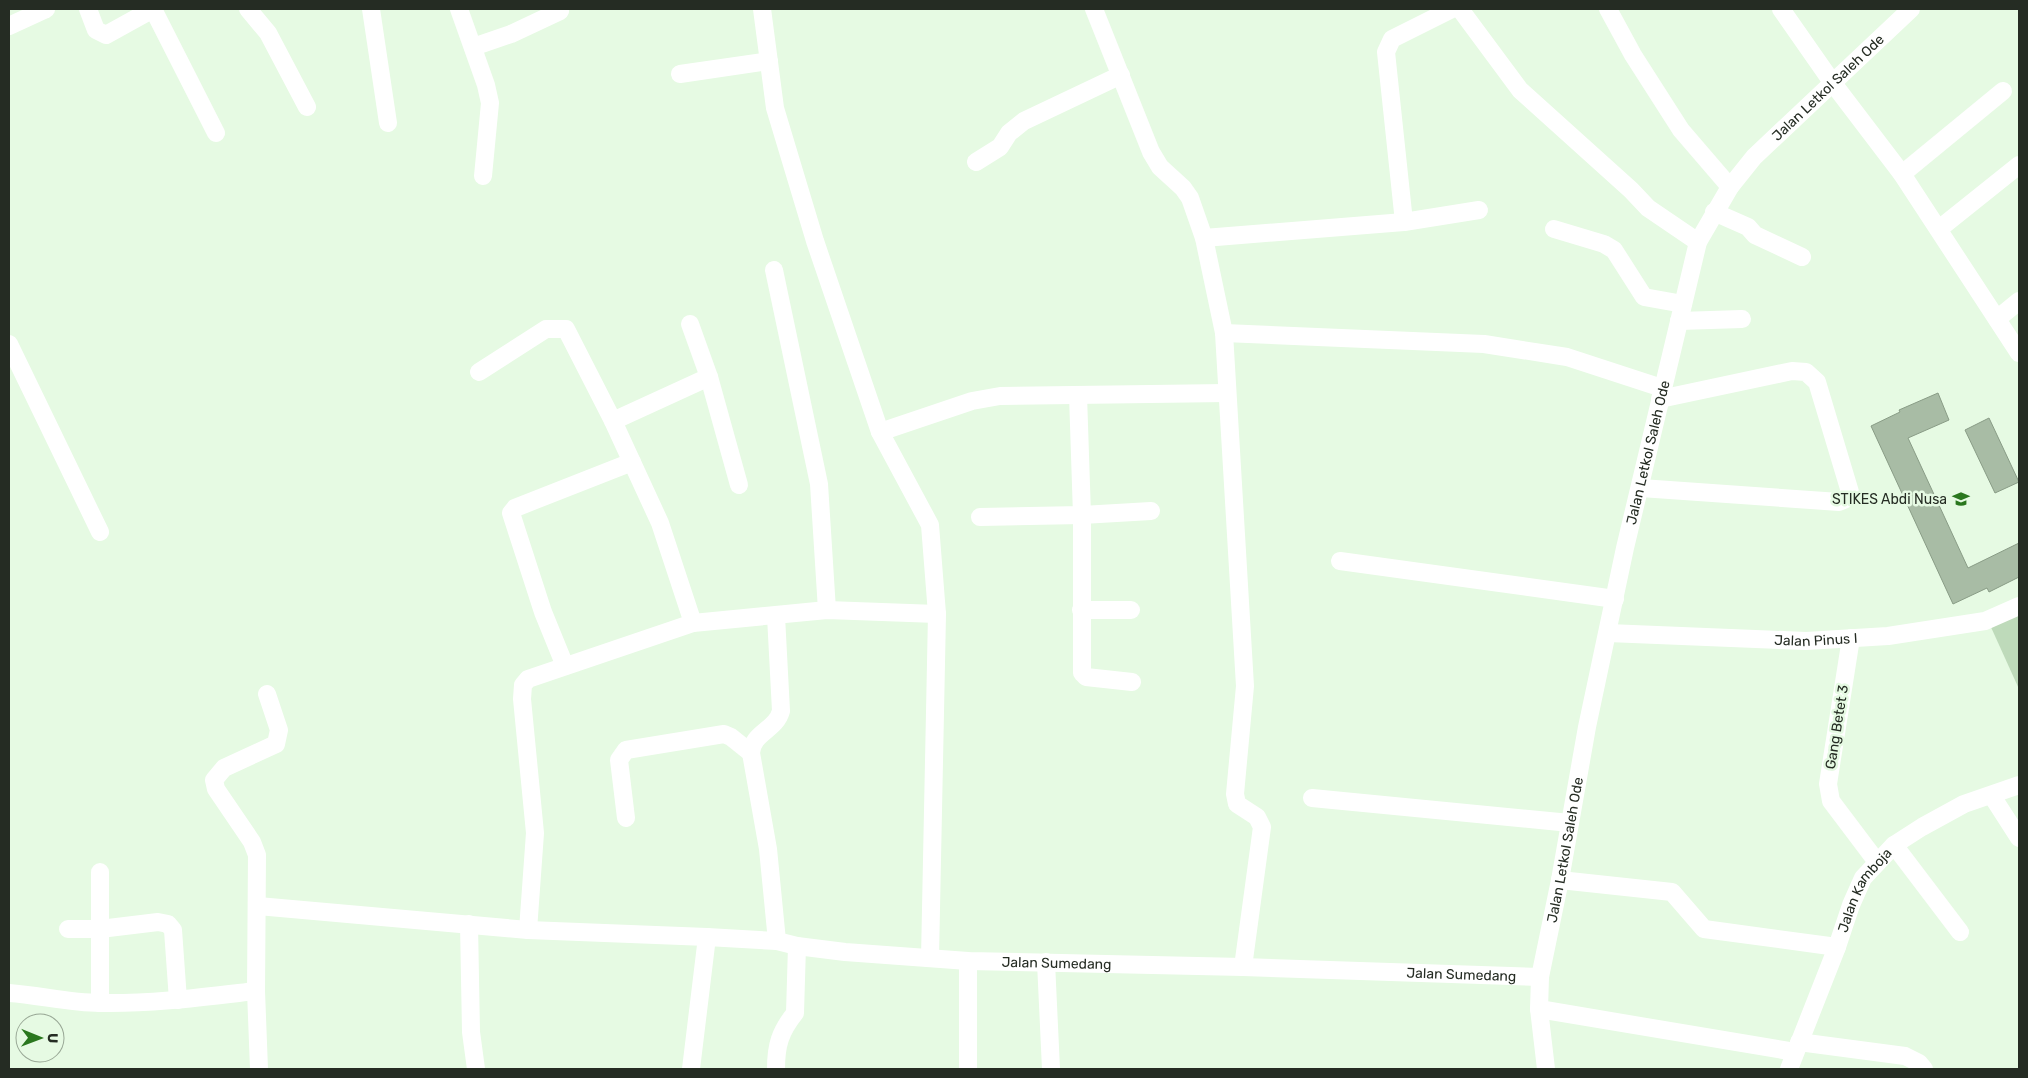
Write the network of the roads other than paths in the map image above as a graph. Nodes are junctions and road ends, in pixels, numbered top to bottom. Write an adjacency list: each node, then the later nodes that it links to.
1 (46, 9): 15 (street)
2 (88, 9): 3 (street)
3 (153, 9): 24 (street)
4 (248, 9): 22 (street)
5 (372, 9): 23 (street)
6 (459, 9): 16 (street)
7 (762, 9): 17 (street)
8 (1094, 9): 19 (street)
9 (1452, 9): 32 (street)
10 (1460, 9): 36 (street)
11 (1608, 9): 29 (street)
12 (1781, 9): 20 (street)
13 (1905, 11): 20 (street, Jalan Letkol Saleh Ode)
14 (560, 12): 16 (street)
15 (9, 26)
16 (473, 47): 28 (street)
17 (769, 61): 18 (street); 53 (street)
18 (680, 74)
19 (1121, 74): 25 (street); 35 (street)
20 (1832, 82): 27 (street); 29 (street, Jalan Letkol Saleh Ode)
21 (2003, 91): 27 (street)
22 (307, 107)
23 (388, 123)
24 (216, 133)
25 (976, 162)
26 (2019, 165): 34 (street)
27 (1902, 174): 34 (street)
28 (483, 176)
29 (1730, 187): 31 (street, Jalan Letkol Saleh Ode)
30 (1479, 210): 32 (street)
31 (1714, 212): 36 (street, Jalan Letkol Saleh Ode); 37 (street)
32 (1404, 222): 35 (street)
33 (1554, 229): 40 (street)
34 (1939, 229): 42 (street)
35 (1204, 238): 44 (street)
36 (1698, 242): 40 (street, Jalan Letkol Saleh Ode)
37 (1802, 257)
38 (774, 270): 64 (street)
39 (2019, 301): 42 (street)
40 (1681, 313): 41 (street); 50 (street, Jalan Letkol Saleh Ode)
41 (1742, 319)
42 (1997, 319): 46 (street)
43 (690, 324): 48 (street)
44 (1224, 334): 49 (street); 50 (street)
45 (9, 344): 60 (street)
46 (2019, 353)
47 (479, 372): 52 (street)
48 (709, 377): 52 (street); 55 (street)
49 (1227, 392): 51 (street); 99 (street)
50 (1661, 394): 56 (street, Jalan Letkol Saleh Ode); 56 (street)
51 (1078, 395): 53 (street); 58 (street)
52 (613, 421): 54 (street)
53 (880, 432): 67 (street)
54 (632, 462): 69 (street); 72 (street)
55 (739, 485)
56 (1640, 488): 62 (street, Jalan Letkol Saleh Ode)
57 (1151, 511): 58 (street)
58 (1082, 516): 59 (street); 65 (street)
59 (980, 517)
60 (100, 532)
61 (1340, 561): 62 (street)
62 (1615, 599): 70 (street, Jalan Letkol Saleh Ode)
63 (2019, 606): 71 (street, Jalan Pinus I)
64 (827, 610): 67 (street); 68 (street)
65 (1081, 610): 66 (street); 73 (street)
66 (1131, 610)
67 (937, 614): 96 (street)
68 (776, 616): 69 (street); 75 (street)
69 (693, 623): 72 (street)
70 (1608, 633): 71 (street, Jalan Pinus I); 80 (street, Jalan Letkol Saleh Ode)
71 (1851, 638): 83 (street, Gang Betet 3)
72 (566, 666): 90 (street)
73 (1132, 682)
74 (267, 694): 86 (street)
75 (751, 753): 79 (street); 93 (street)
76 (2019, 785): 77 (street, Jalan Kamboja)
77 (1992, 796): 81 (street); 82 (street, Jalan Kamboja)
78 (1312, 798): 80 (street)
79 (626, 818)
80 (1570, 823): 85 (street, Jalan Letkol Saleh Ode)
81 (2019, 838)
82 (1894, 845): 83 (street, Jalan Kamboja); 91 (street)
83 (1877, 862): 95 (street, Jalan Kamboja)
84 (100, 872): 89 (street)
85 (1560, 880): 95 (street); 100 (street, Jalan Letkol Saleh Ode)
86 (258, 906): 87 (street, Jalan Sumedang); 101 (street)
87 (469, 924): 90 (street, Jalan Sumedang); 108 (street)
88 (68, 929): 89 (street)
89 (100, 929): 103 (street); 104 (street)
90 (528, 930): 92 (street, Jalan Sumedang)
91 (1960, 932)
92 (707, 937): 93 (street, Jalan Sumedang); 109 (street)
93 (777, 941): 94 (street, Jalan Sumedang)
94 (797, 946): 96 (street, Jalan Sumedang); 110 (street)
95 (1837, 947): 106 (street, Jalan Kamboja)
96 (930, 958): 97 (street, Jalan Sumedang)
97 (968, 961): 98 (street, Jalan Sumedang); 111 (street)
98 (1046, 962): 99 (street, Jalan Sumedang); 112 (street)
99 (1243, 967): 100 (street, Jalan Sumedang)
100 (1540, 977): 105 (street, Jalan Letkol Saleh Ode)
101 (256, 991): 103 (street); 107 (street)
102 (9, 993): 104 (street)
103 (178, 1000): 104 (street)
104 (100, 1003)
105 (1539, 1009): 106 (street); 113 (street, Jalan Letkol Saleh Ode)
106 (1797, 1047): 114 (street, Jalan Kamboja); 115 (street)
107 (259, 1069)
108 (476, 1069)
109 (691, 1069)
110 (776, 1069)
111 (968, 1069)
112 (1050, 1069)
113 (1546, 1069)
114 (1789, 1069)
115 (1924, 1069)

